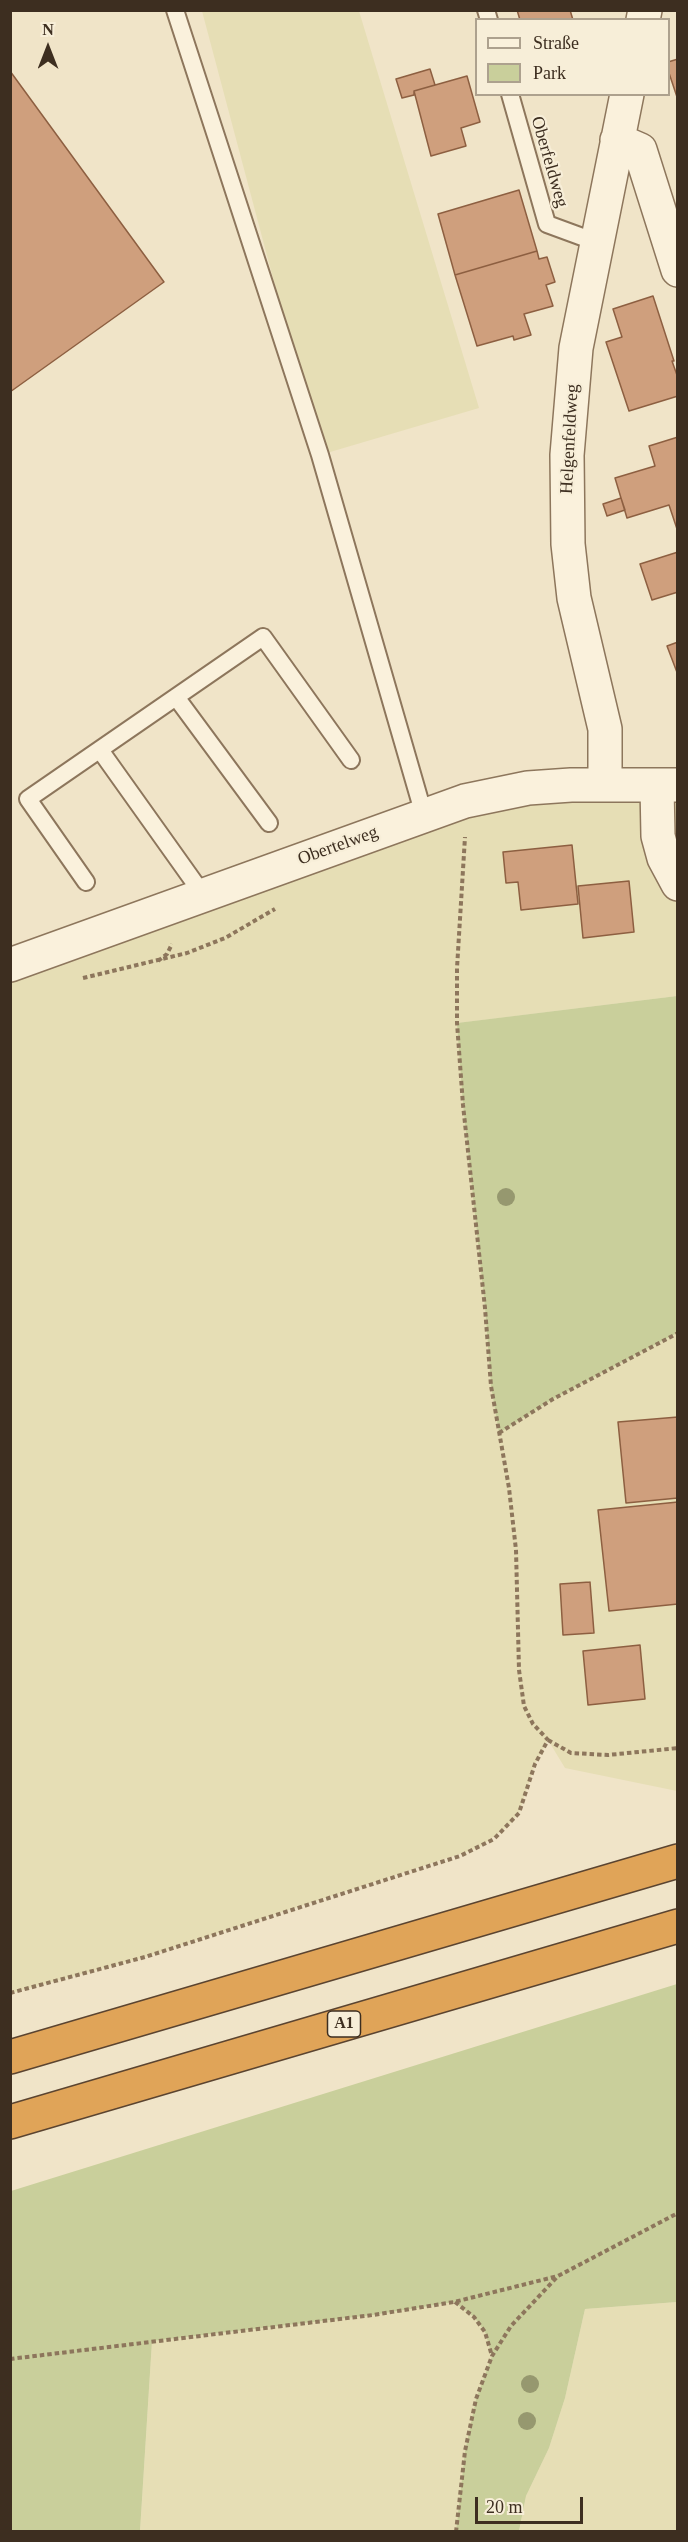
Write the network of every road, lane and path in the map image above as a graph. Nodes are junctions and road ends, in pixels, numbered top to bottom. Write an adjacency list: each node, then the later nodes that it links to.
1 (175, 10): 13 (lane)
2 (511, 96): 5 (lane, Oberfeldweg)
3 (627, 96): 4 (street, Helgenfeldweg)
4 (617, 140): 5 (street, Helgenfeldweg); 6 (street)
5 (596, 242): 10 (street, Helgenfeldweg)
6 (678, 270)
7 (176, 697): 8 (lane); 9 (lane); 14 (lane)
8 (100, 750): 15 (lane); 17 (lane)
9 (351, 760)
10 (605, 785): 11 (street, Obertelweg); 12 (street, Obertelweg)
11 (667, 785): 16 (street)
12 (465, 801): 13 (street, Obertelweg); 22 (path)
13 (424, 815): 17 (street, Obertelweg)
14 (269, 823)
15 (86, 882)
16 (678, 884)
17 (204, 896): 19 (street, Obertelweg)
18 (155, 963): 20 (path)
19 (10, 965)
20 (82, 979)
21 (678, 1333): 22 (path)
22 (499, 1433): 23 (path)
23 (548, 1740): 24 (path); 27 (path)
24 (678, 1748)
25 (678, 1861): 28 (highway)
26 (678, 1926): 29 (highway, A1)
27 (10, 1993)
28 (10, 2057)
29 (10, 2122)
30 (678, 2213): 31 (path)
31 (558, 2276): 32 (path); 33 (path)
32 (454, 2302): 33 (path); 34 (path)
33 (492, 2356): 35 (path)
34 (10, 2358)
35 (456, 2532)

